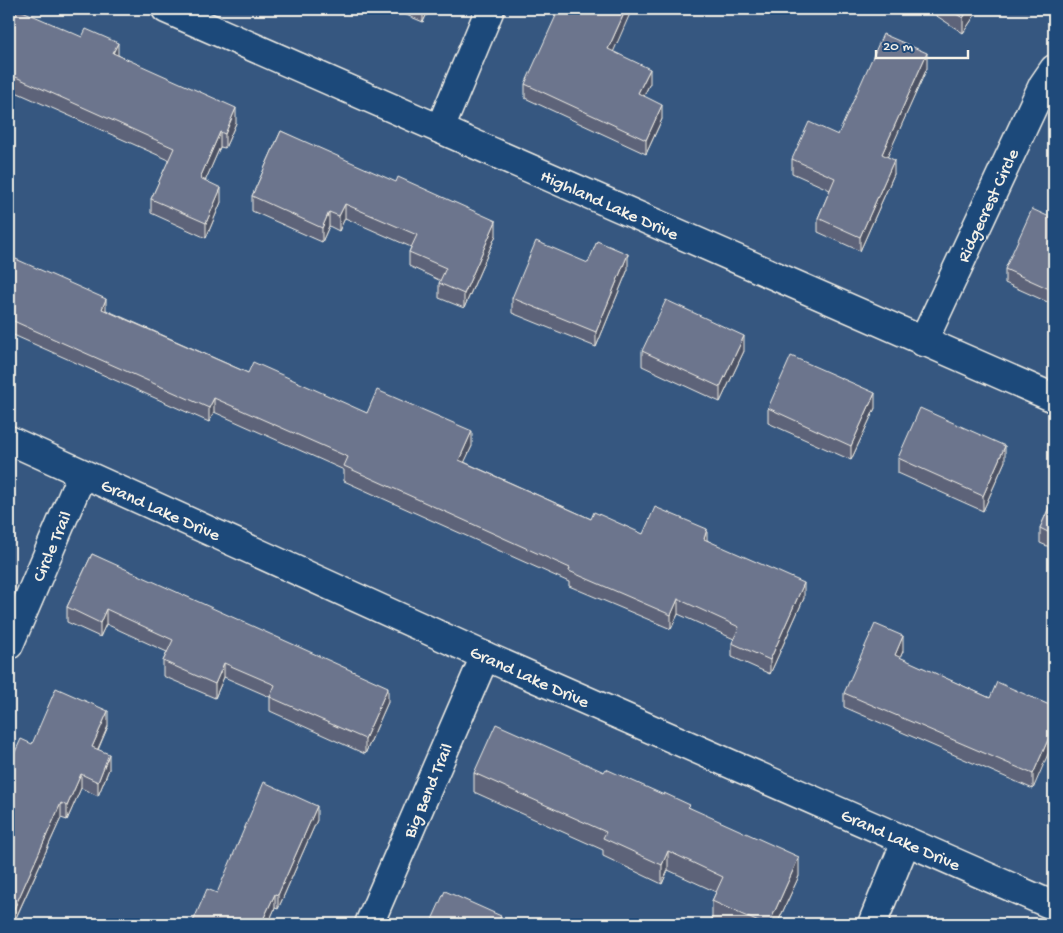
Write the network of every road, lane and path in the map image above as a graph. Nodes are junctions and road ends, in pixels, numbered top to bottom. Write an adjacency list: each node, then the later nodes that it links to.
1 (166, 9): 4 (street, Highland Lake Drive)
2 (490, 9): 4 (street)
3 (1054, 69): 5 (street, Ridgecrest Circle)
4 (440, 129): 5 (street, Highland Lake Drive)
5 (923, 342): 6 (street, Highland Lake Drive)
6 (1054, 398)
7 (9, 440): 8 (street, Grand Lake Drive)
8 (82, 474): 9 (street, Circle Trail); 10 (street, Grand Lake Drive)
9 (9, 645)
10 (485, 656): 11 (street, Grand Lake Drive); 13 (street, Big Bend Trail)
11 (906, 841): 12 (street, Grand Lake Drive); 14 (street)
12 (1054, 906)
13 (369, 924)
14 (872, 924)

